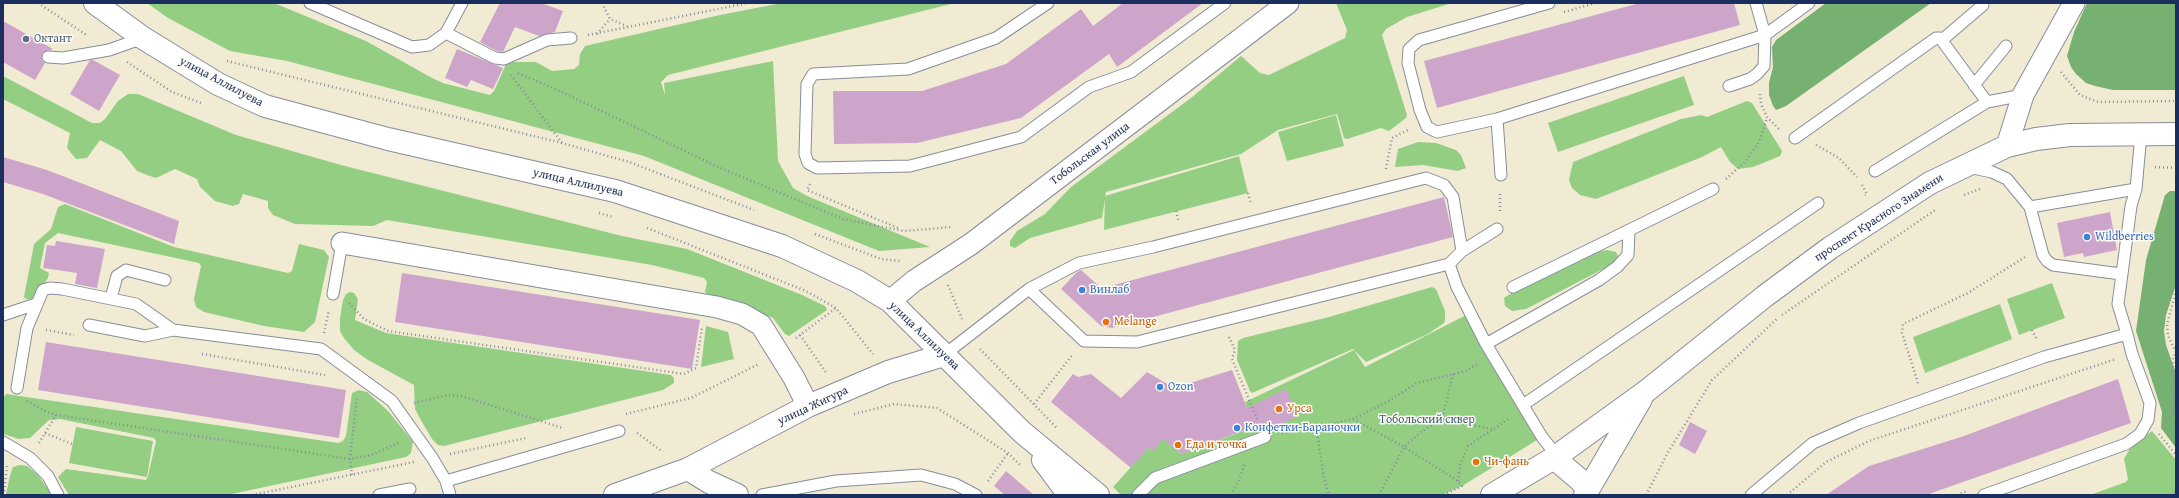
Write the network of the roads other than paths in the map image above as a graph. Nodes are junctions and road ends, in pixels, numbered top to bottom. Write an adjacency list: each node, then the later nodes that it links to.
1 (95, 3): 14 (main road, улица Аллилуева)
2 (310, 3): 12 (lane)
3 (462, 3): 12 (lane)
4 (1048, 3): 5 (lane)
5 (1225, 3)
6 (1288, 3): 46 (street, Тобольская улица)
7 (1550, 3): 23 (lane)
8 (1756, 3): 13 (lane)
9 (1809, 3): 13 (lane)
10 (1983, 5): 16 (lane)
11 (2071, 5): 21 (street)
12 (446, 33): 15 (lane)
13 (1765, 35): 19 (lane); 23 (lane)
14 (143, 38): 18 (lane); 46 (main road, улица Аллилуева)
15 (572, 38)
16 (1942, 40): 20 (lane); 26 (lane)
17 (2006, 46): 20 (lane)
18 (48, 57)
19 (1728, 86)
20 (1974, 86): 22 (lane)
21 (2023, 95): 22 (lane); 27 (street)
22 (1987, 102): 29 (lane)
23 (1497, 119): 30 (lane)
24 (2141, 134): 25 (main road, проспект Красного Знамени); 27 (main road, проспект Красного Знамени); 32 (lane)
25 (2176, 134)
26 (1795, 138)
27 (2008, 146): 28 (main road, проспект Красного Знамени)
28 (1965, 166): 34 (lane); 55 (main road, проспект Красного Знамени)
29 (1875, 171)
30 (1501, 175)
31 (1714, 189): 36 (lane)
32 (2136, 189): 34 (lane); 40 (lane)
33 (1818, 203): 57 (lane)
34 (2030, 207): 40 (lane)
35 (1497, 229): 38 (lane)
36 (1629, 230): 42 (lane); 52 (lane)
37 (342, 243): 44 (lane); 56 (street)
38 (1462, 251): 39 (lane); 43 (lane)
39 (1449, 264): 43 (lane); 52 (lane)
40 (2121, 274): 51 (lane)
41 (165, 280): 45 (lane)
42 (1513, 287)
43 (1029, 289): 53 (lane)
44 (333, 290)
45 (111, 298): 47 (lane); 50 (lane)
46 (890, 301): 53 (main road, улица Аллилуева)
47 (36, 304): 48 (lane); 54 (lane)
48 (3, 315)
49 (89, 325): 50 (lane)
50 (173, 330): 64 (lane)
51 (2127, 334): 78 (lane); 79 (lane)
52 (1489, 349): 57 (lane)
53 (944, 355): 56 (main road, улица Жигура); 59 (main road, улица Аллилуева)
54 (17, 388)
55 (1644, 393): 62 (main road, проспект Красного Знамени); 66 (main road, проспект Красного Знамени)
56 (808, 406): 63 (main road, улица Жигура)
57 (1524, 406): 62 (lane)
58 (619, 430): 64 (lane)
59 (1022, 432): 74 (main road, улица Аллилуева); 75 (main road, улица Аллилуева)
60 (1265, 437): 76 (lane)
61 (6, 444): 67 (lane)
62 (1556, 457): 66 (main road); 77 (main road, проспект Красного Знамени)
63 (685, 470): 70 (main road, улица Жигура); 71 (main road)
64 (446, 481): 69 (lane)
65 (410, 489): 68 (lane)
66 (1586, 493)
67 (58, 495)
68 (380, 495)
69 (450, 495)
70 (615, 495)
71 (737, 495)
72 (762, 495): 73 (lane)
73 (976, 495)
74 (1069, 495)
75 (1098, 495)
76 (1138, 495)
77 (1492, 495)
78 (1751, 495)
79 (1984, 495)

